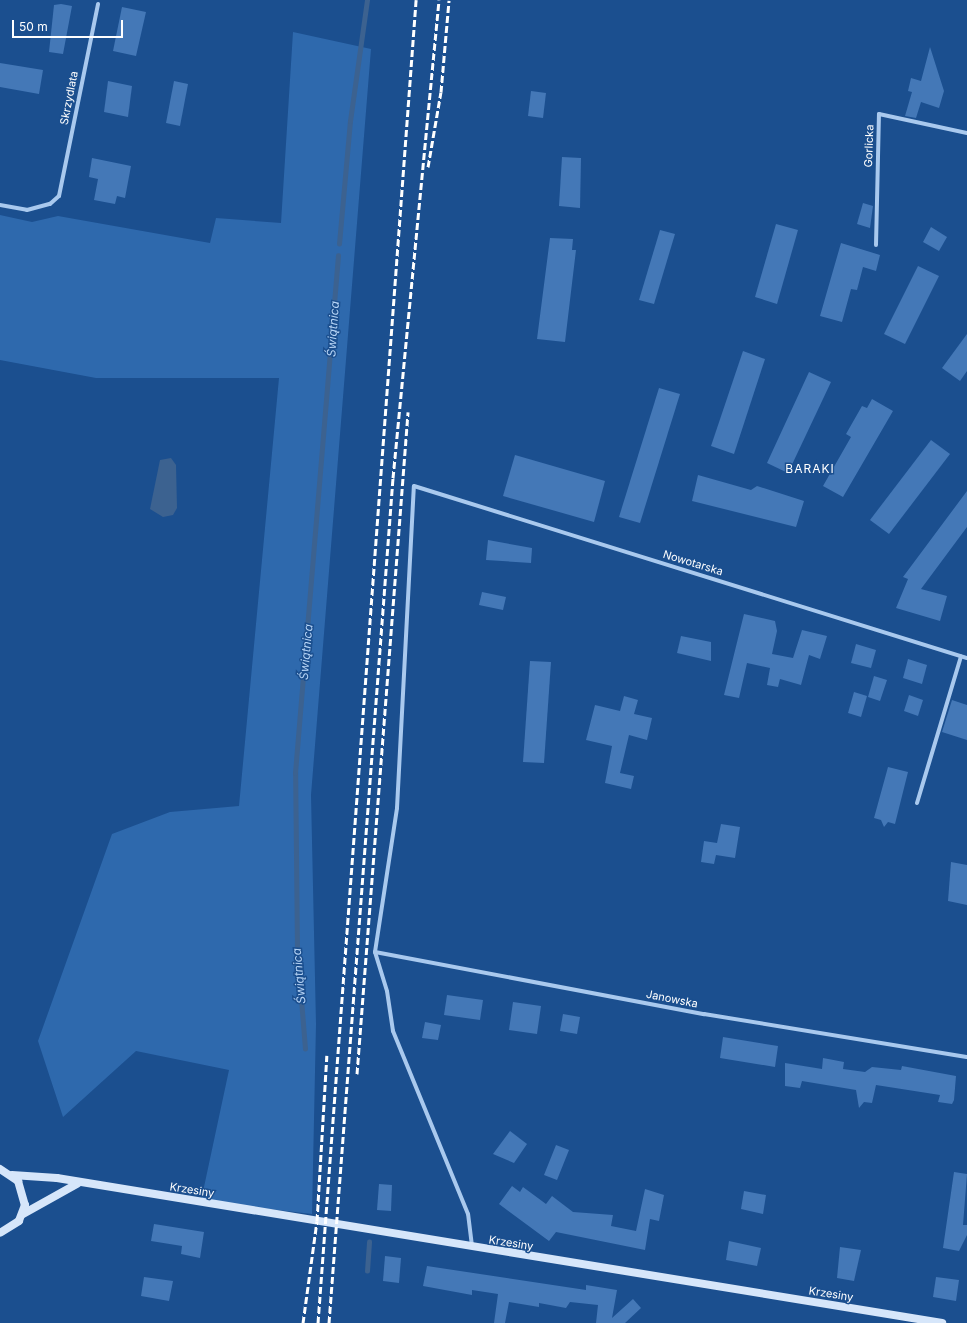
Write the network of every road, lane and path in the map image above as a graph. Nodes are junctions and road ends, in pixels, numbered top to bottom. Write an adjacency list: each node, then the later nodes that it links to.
1 (98, 4): 3 (street, Skrzydlata)
2 (967, 133): 4 (street, Gorlicka)
3 (0, 205)
4 (876, 245)
5 (961, 656): 6 (street, Nowotarska); 7 (street); 8 (street, Nowotarska)
6 (967, 658)
7 (917, 803)
8 (375, 952): 9 (street, Janowska); 15 (street)
9 (967, 1057)
10 (0, 1169): 11 (street)
11 (12, 1175): 12 (street, Krzesiny); 13 (street)
12 (77, 1184): 13 (street); 15 (street, Krzesiny)
13 (23, 1214): 14 (street)
14 (0, 1233)
15 (473, 1248): 16 (street, Krzesiny)
16 (942, 1323)

